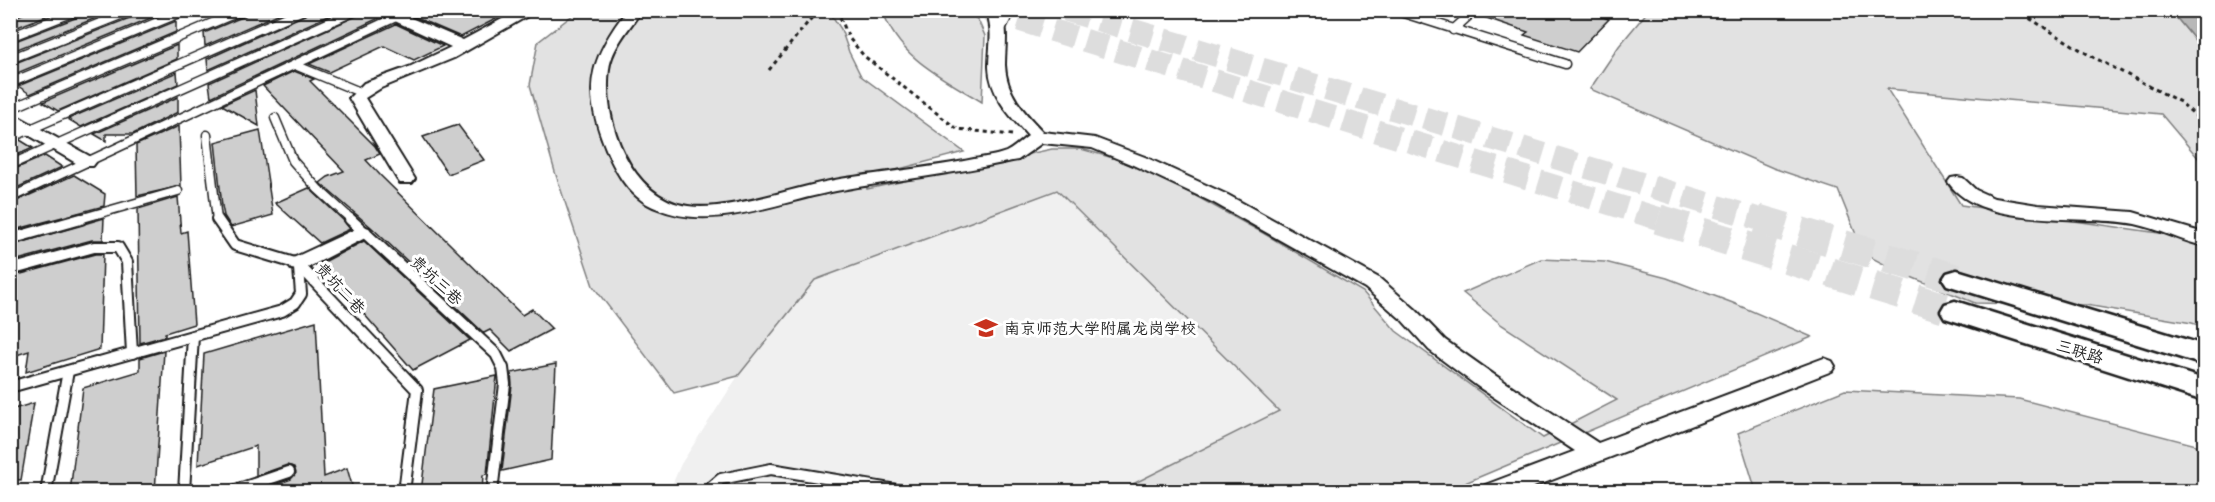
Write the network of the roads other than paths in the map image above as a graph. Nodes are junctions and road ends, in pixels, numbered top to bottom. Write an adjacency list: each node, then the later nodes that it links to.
1 (79, 10): 18 (lane)
2 (133, 10): 20 (lane)
3 (187, 10): 23 (lane)
4 (243, 10): 25 (lane)
5 (303, 10): 28 (lane)
6 (357, 10): 32 (lane)
7 (378, 10): 15 (street)
8 (411, 10): 15 (lane)
9 (531, 10): 19 (street)
10 (635, 10): 30 (street)
11 (993, 10): 17 (street)
12 (1011, 10): 17 (lane)
13 (1394, 10): 16 (lane)
14 (1475, 10): 16 (lane)
15 (396, 18): 19 (street); 22 (lane)
16 (1453, 30): 21 (lane)
17 (1000, 31): 30 (street)
18 (10, 37)
19 (463, 46): 24 (street)
20 (10, 59)
21 (1565, 64)
22 (296, 65): 24 (lane); 33 (lane)
23 (10, 83)
24 (360, 92): 35 (street)
25 (10, 109)
26 (10, 117): 28 (street)
27 (275, 118): 39 (lane, 贵坑三巷)
28 (31, 129): 31 (lane); 32 (street)
29 (207, 135): 42 (lane, 贵坑二巷)
30 (1038, 137): 53 (street)
31 (10, 138)
32 (57, 144): 33 (street); 34 (lane)
33 (87, 162): 38 (lane)
34 (10, 165)
35 (406, 179)
36 (1957, 182): 41 (street)
37 (178, 191): 40 (lane)
38 (10, 198)
39 (362, 232): 42 (street); 59 (lane, 贵坑三巷)
40 (10, 239)
41 (2205, 240)
42 (298, 264): 46 (lane); 58 (lane, 贵坑二巷)
43 (10, 270): 47 (lane)
44 (1958, 279): 48 (street)
45 (1955, 311): 52 (street, 三联路)
46 (193, 336): 47 (lane); 56 (lane)
47 (132, 353): 50 (lane)
48 (2205, 355)
49 (1824, 366): 53 (street)
50 (68, 371): 51 (lane); 55 (lane)
51 (10, 387)
52 (2205, 390)
53 (1594, 453): 62 (street)
54 (289, 472): 57 (lane)
55 (46, 492)
56 (184, 492)
57 (230, 492)
58 (404, 492)
59 (492, 492)
60 (706, 492): 61 (lane)
61 (908, 492)
62 (1494, 492)

